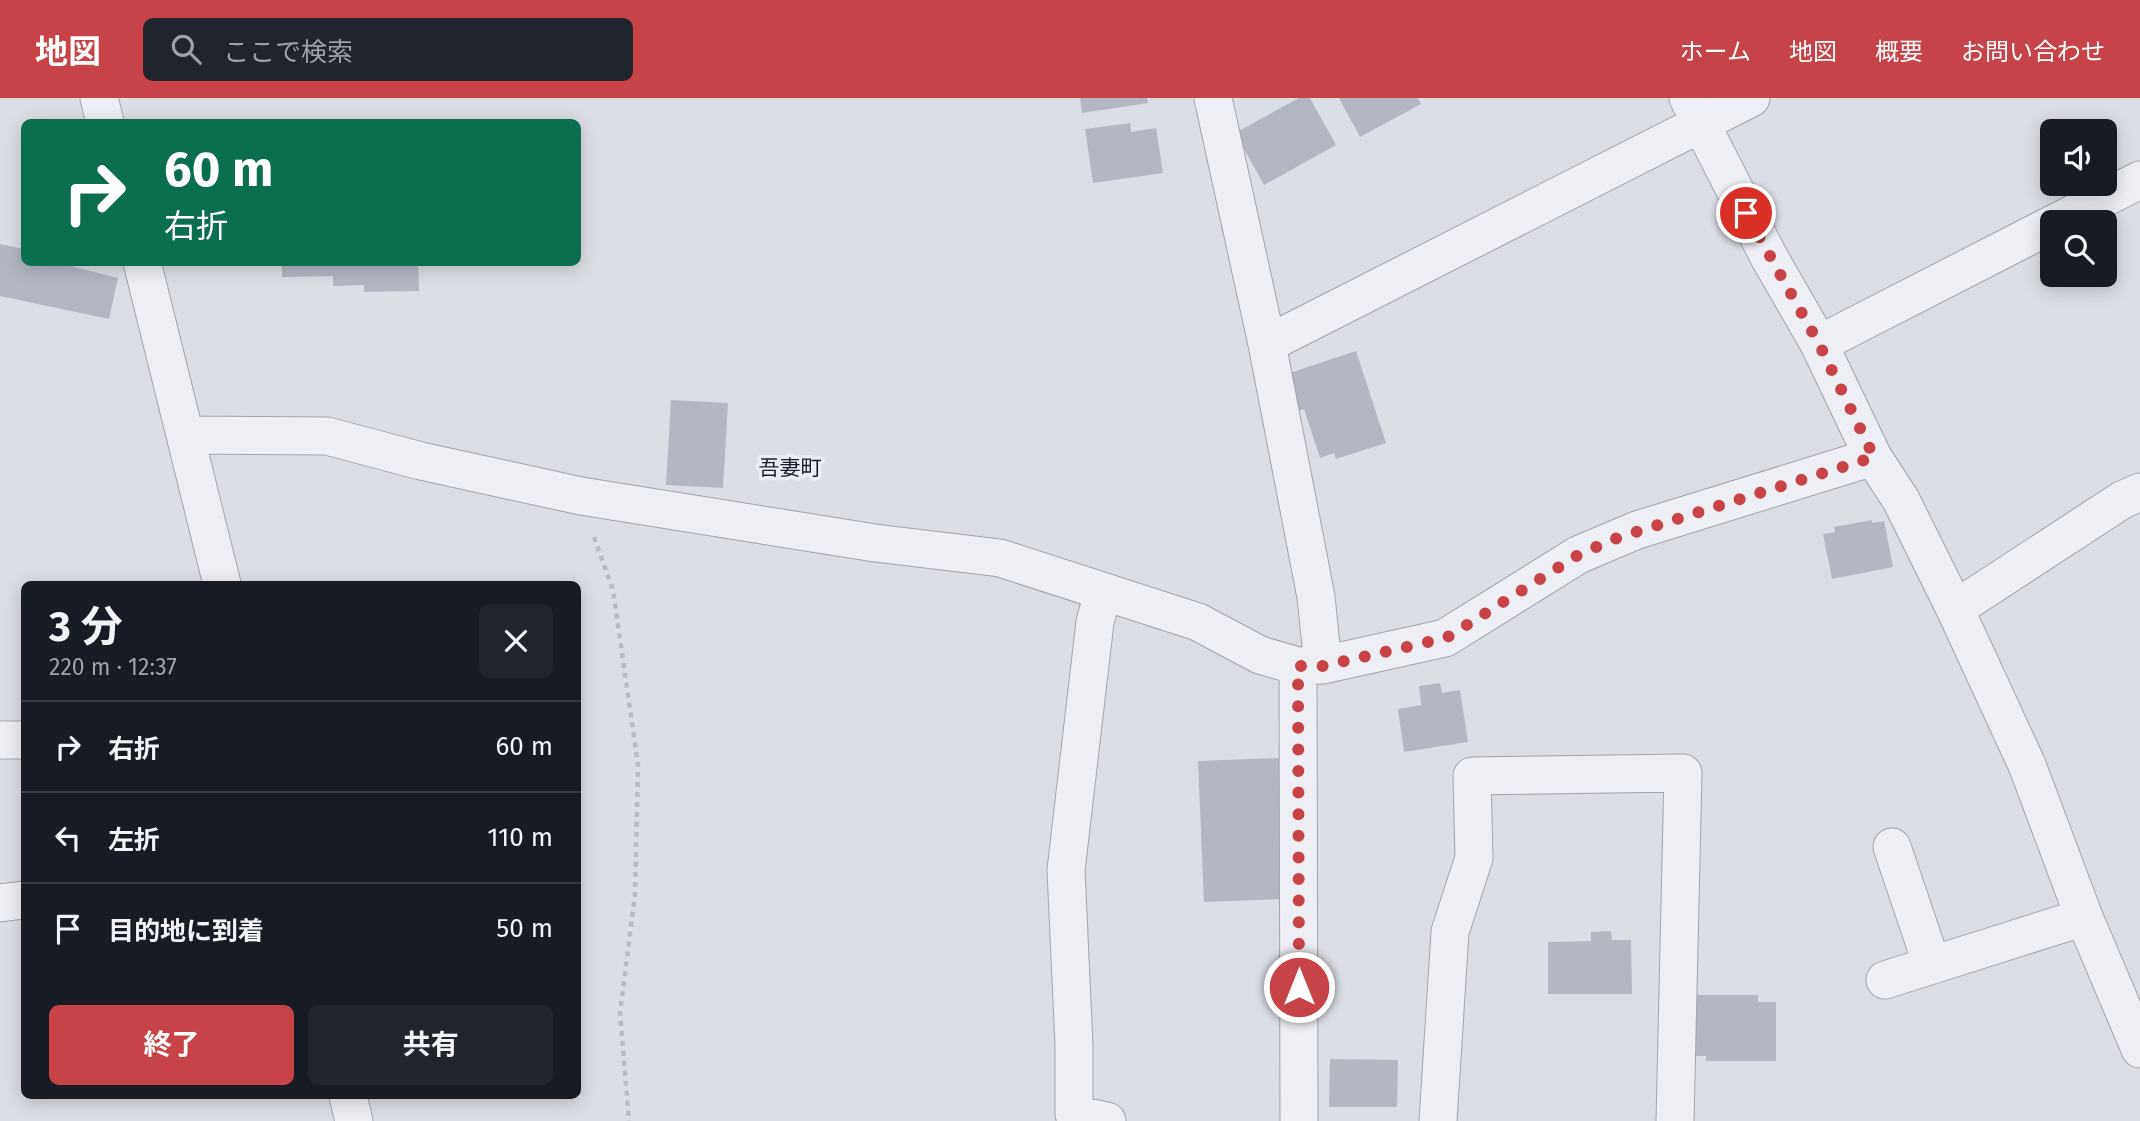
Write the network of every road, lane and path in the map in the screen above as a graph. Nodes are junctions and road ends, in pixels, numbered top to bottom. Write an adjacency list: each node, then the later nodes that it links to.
1 (99, 98): 5 (street)
2 (1213, 98): 10 (street)
3 (1751, 98): 4 (street)
4 (1694, 111): 10 (street); 11 (street)
5 (104, 119)
6 (2140, 180): 7 (street)
7 (2081, 210)
8 (2040, 231): 11 (street)
9 (143, 266): 12 (street)
10 (1267, 344): 19 (street)
11 (1819, 344): 13 (street)
12 (187, 435): 15 (street); 16 (street)
13 (1874, 457): 18 (street); 19 (street)
14 (2140, 492): 18 (street)
15 (581, 496): 17 (street); 31 (path)
16 (221, 581)
17 (1102, 593): 19 (street); 32 (street)
18 (1955, 609): 25 (street)
19 (1310, 666): 33 (street)
20 (0, 740): 21 (street)
21 (21, 740)
22 (1892, 847): 26 (street)
23 (21, 900): 24 (street)
24 (0, 903)
25 (2084, 917): 26 (street); 28 (street)
26 (1932, 965): 27 (street)
27 (1885, 980)
28 (2140, 1049)
29 (349, 1099): 30 (street)
30 (354, 1121)
31 (629, 1121)
32 (1107, 1121)
33 (1299, 1121)
34 (1438, 1121): 35 (street)
35 (1675, 1121)

